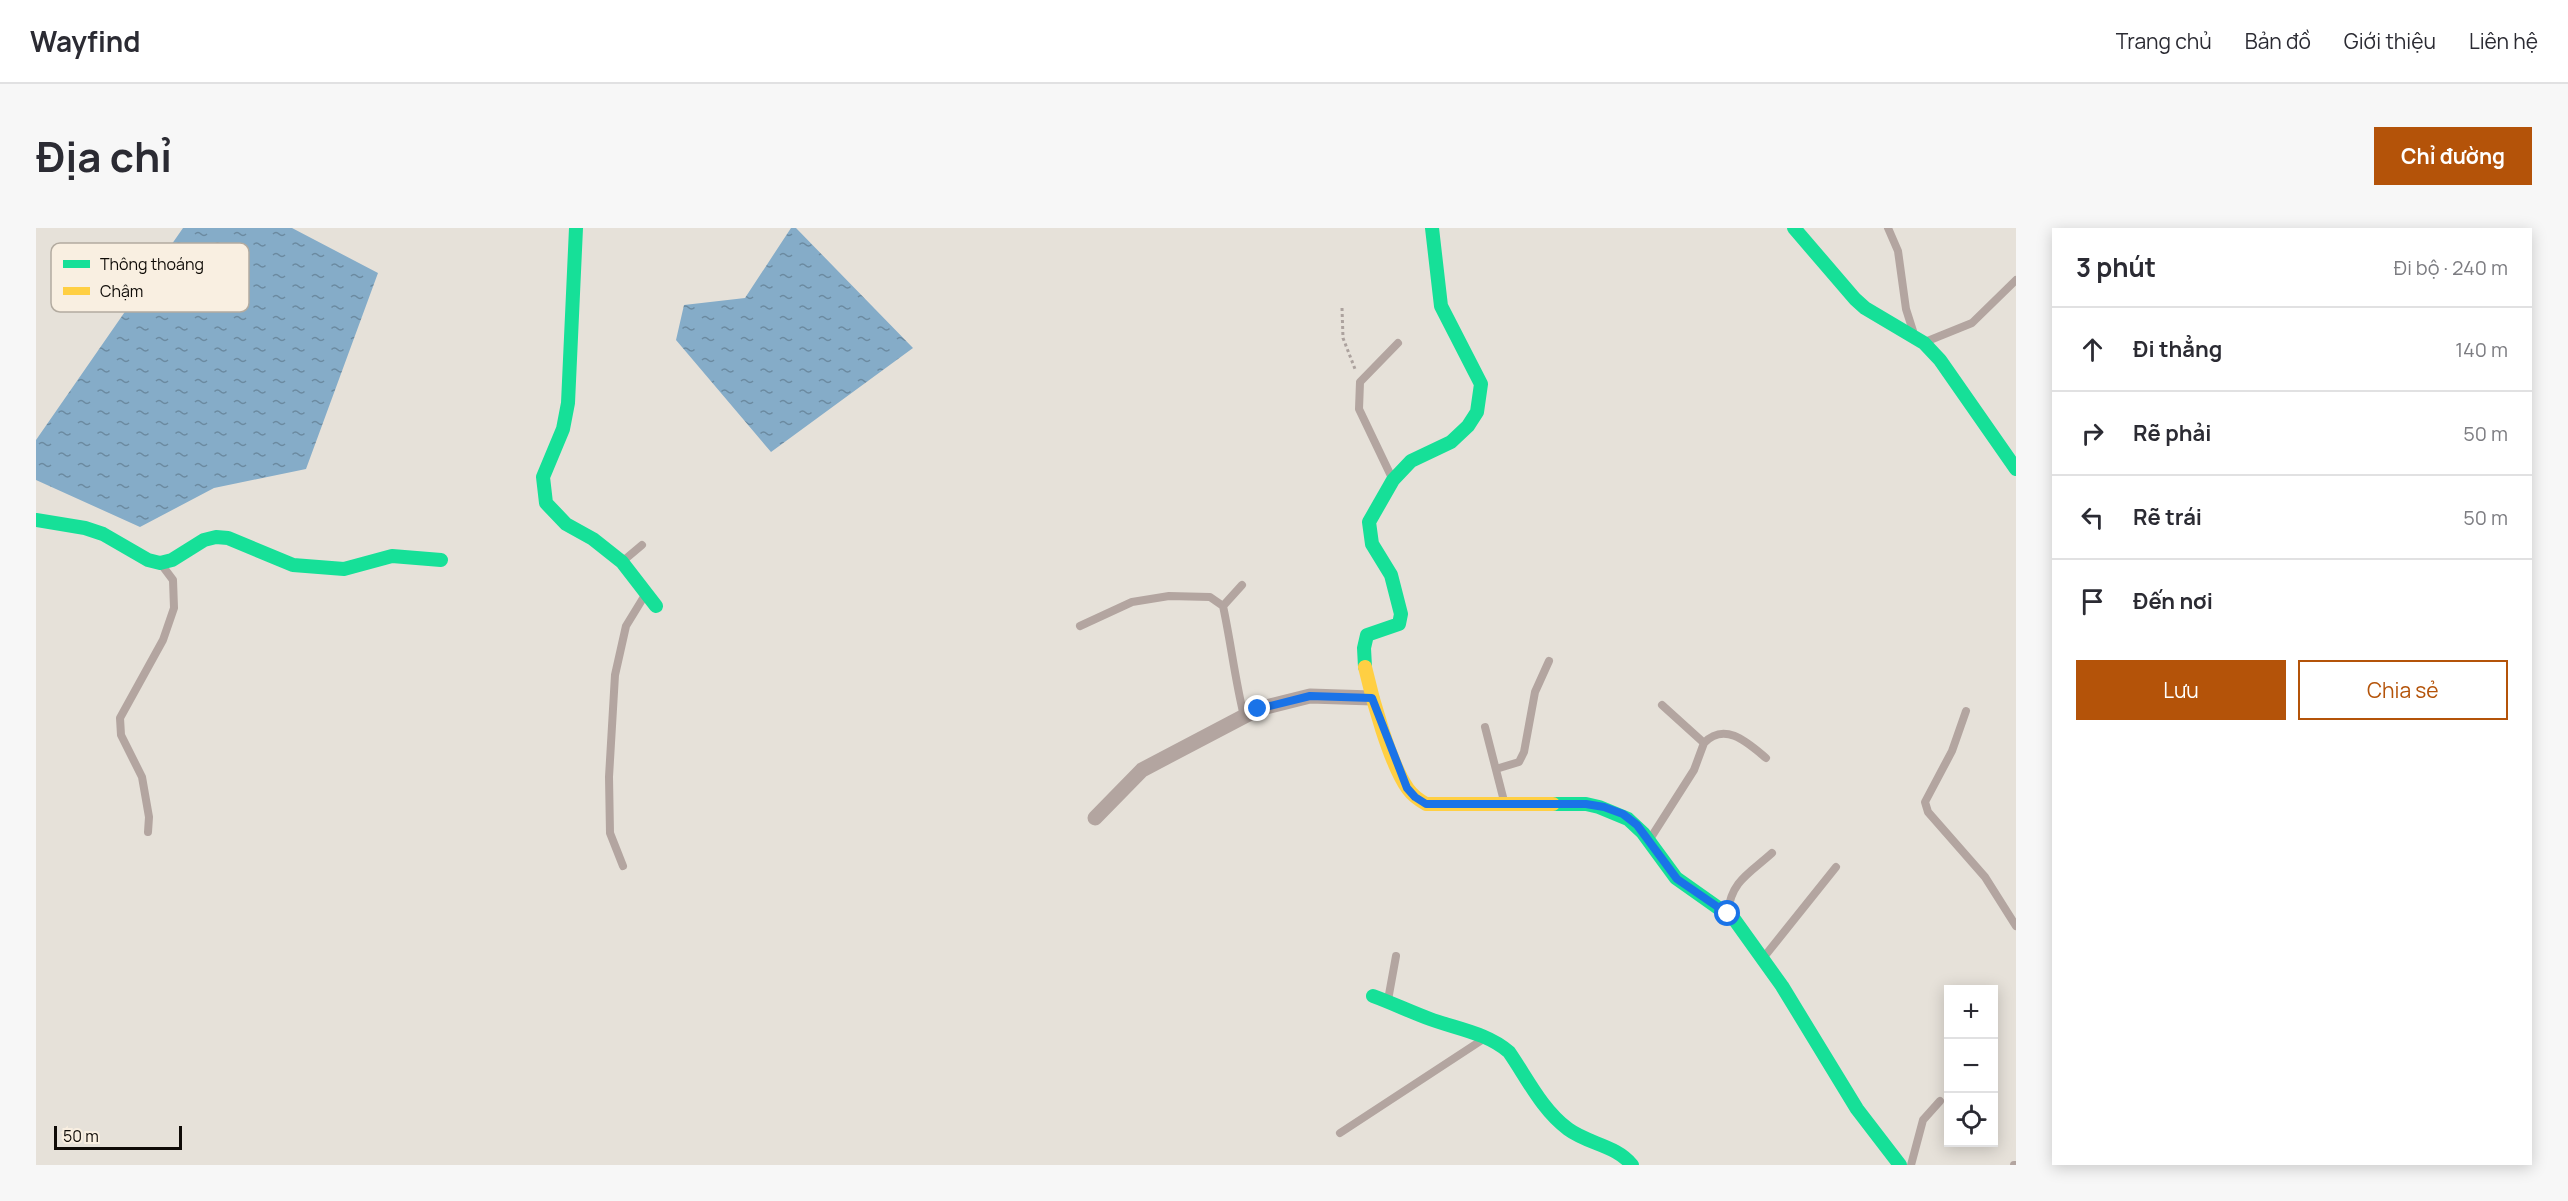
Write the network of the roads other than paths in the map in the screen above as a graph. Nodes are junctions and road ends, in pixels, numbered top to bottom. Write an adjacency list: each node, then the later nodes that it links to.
1 (576, 228): 13 (street)
2 (1432, 228): 9 (street)
3 (1794, 228): 6 (street)
4 (1888, 228): 6 (lane)
5 (2016, 280): 6 (lane)
6 (1920, 340): 8 (street)
7 (1398, 343): 9 (lane)
8 (2016, 469)
9 (1393, 480): 21 (street)
10 (36, 520): 14 (street)
11 (642, 544): 13 (lane)
12 (441, 560): 14 (street)
13 (621, 562): 16 (street)
14 (160, 563): 31 (lane)
15 (1242, 585): 18 (lane)
16 (646, 593): 17 (street); 34 (lane)
17 (656, 606)
18 (1222, 606): 19 (lane); 24 (lane)
19 (1080, 626)
20 (1549, 661): 28 (lane)
21 (1372, 698): 24 (street); 29 (street)
22 (1662, 705): 26 (lane)
23 (1966, 711): 37 (lane)
24 (1244, 716): 30 (street)
25 (1485, 728): 28 (lane)
26 (1704, 743): 27 (lane); 32 (lane)
27 (1766, 758)
28 (1496, 769): 29 (lane)
29 (1505, 805): 32 (street)
30 (1095, 818)
31 (148, 832)
32 (1649, 840): 36 (street)
33 (1772, 853): 36 (lane)
34 (623, 866)
35 (1836, 867): 39 (lane)
36 (1728, 914): 39 (street)
37 (2016, 926)
38 (1396, 956): 41 (lane)
39 (1763, 958): 46 (street)
40 (1373, 996): 41 (street)
41 (1387, 1001): 42 (street)
42 (1488, 1036): 44 (lane); 45 (street)
43 (1940, 1101): 47 (lane)
44 (1340, 1133)
45 (1632, 1165)
46 (1900, 1165)
47 (1911, 1165)

